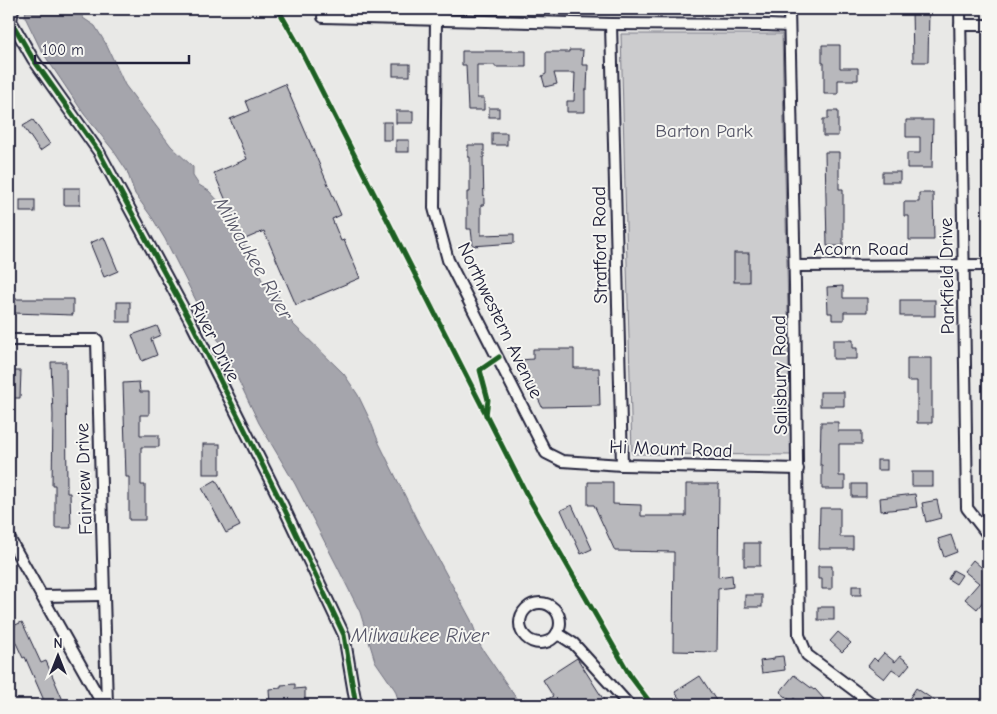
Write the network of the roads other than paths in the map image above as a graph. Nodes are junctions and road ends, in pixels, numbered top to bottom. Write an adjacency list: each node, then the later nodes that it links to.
1 (13, 9): 6 (street, River Drive)
2 (789, 9): 10 (street, Salisbury Road)
3 (960, 9): 8 (street, Parkfield Drive)
4 (323, 17): 5 (street)
5 (436, 20): 7 (street); 15 (street, Northwestern Avenue)
6 (10, 21): 25 (street, River Drive)
7 (610, 24): 10 (street); 16 (street, Stratford Road)
8 (960, 25): 9 (street); 12 (street, Parkfield Drive)
9 (988, 25)
10 (789, 26): 11 (street, Salisbury Road)
11 (795, 266): 12 (street, Acorn Road); 17 (street, Salisbury Road)
12 (963, 266): 13 (street, Acorn Road); 18 (street, Parkfield Drive)
13 (988, 266)
14 (9, 340): 20 (street, Fairview Drive)
15 (546, 453): 16 (street, Hi Mount Road)
16 (622, 466): 17 (street, Hi Mount Road)
17 (798, 469): 27 (street, Salisbury Road)
18 (988, 535)
19 (9, 538): 21 (street)
20 (104, 594): 21 (street); 24 (street, Fairview Drive)
21 (42, 596): 23 (street)
22 (557, 633): 26 (street)
23 (102, 705)
24 (107, 705)
25 (356, 705)
26 (629, 705)
27 (874, 705)

